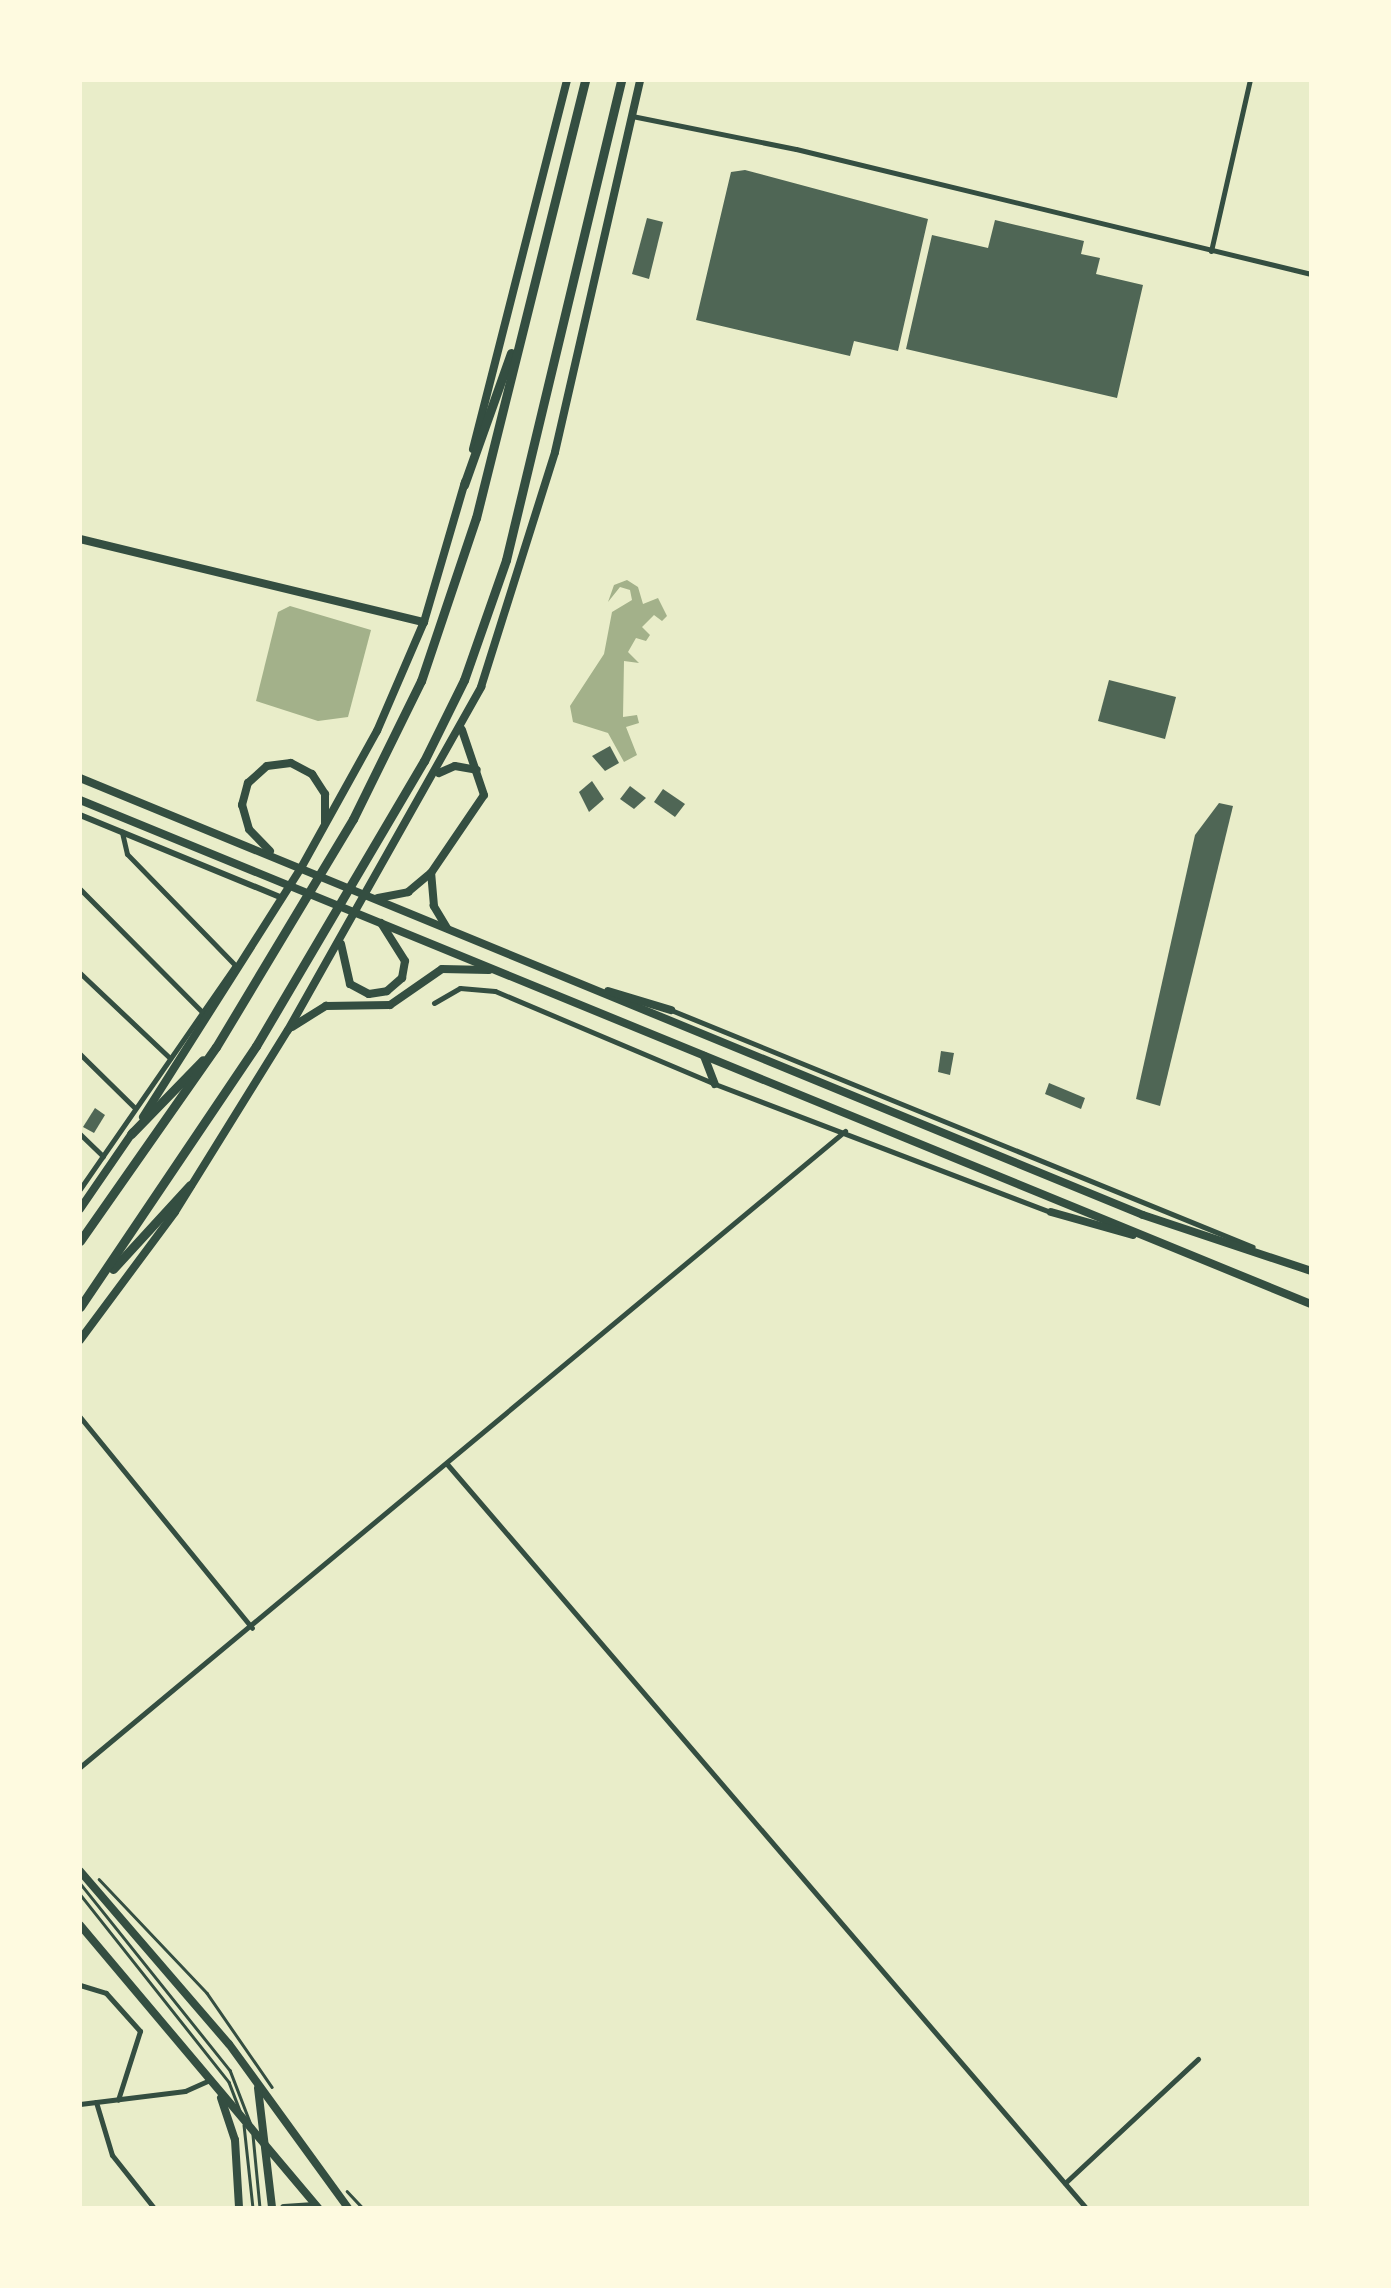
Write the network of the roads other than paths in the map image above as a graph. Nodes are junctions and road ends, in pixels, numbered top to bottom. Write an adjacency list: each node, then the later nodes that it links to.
1 (567, 80): 10 (main road)
2 (585, 80): 9 (highway)
3 (621, 80): 56 (highway)
4 (640, 80): 6 (main road)
5 (1250, 80): 7 (street)
6 (631, 116): 7 (street); 13 (main road)
7 (1210, 251): 8 (street)
8 (1311, 274)
9 (526, 313): 10 (highway); 38 (highway)
10 (464, 485): 12 (main road)
11 (80, 539): 12 (main road)
12 (424, 622): 19 (main road)
13 (462, 729): 14 (main road); 15 (main road)
14 (479, 772): 15 (main road); 22 (main road)
15 (438, 773): 28 (main road)
16 (80, 778): 21 (main road)
17 (80, 800): 26 (main road)
18 (80, 815): 20 (street)
19 (324, 827): 21 (main road); 24 (main road)
20 (122, 832): 24 (street); 30 (street)
21 (281, 859): 25 (main road)
22 (431, 874): 25 (main road); 27 (main road)
23 (80, 889): 36 (street)
24 (282, 898): 29 (main road)
25 (375, 898): 27 (main road)
26 (378, 920): 28 (main road); 32 (main road)
27 (447, 928): 33 (main road)
28 (342, 938): 37 (main road)
29 (256, 942): 30 (main road); 46 (main road)
30 (236, 965): 36 (street)
31 (80, 972): 41 (street)
32 (502, 972): 37 (main road); 40 (main road)
33 (587, 986): 35 (main road); 54 (main road)
34 (434, 1003): 42 (street)
35 (670, 1010): 54 (street)
36 (201, 1011): 41 (street)
37 (288, 1030): 48 (main road)
38 (216, 1047): 46 (highway); 53 (highway)
39 (80, 1054): 43 (street)
40 (704, 1056): 42 (main road); 52 (main road)
41 (170, 1058): 43 (street)
42 (715, 1084): 44 (street)
43 (135, 1108): 47 (street)
44 (846, 1130): 51 (street); 61 (street)
45 (80, 1134): 47 (street)
46 (131, 1134): 50 (main road)
47 (103, 1156): 49 (street)
48 (190, 1186): 56 (highway); 59 (main road)
49 (80, 1189)
50 (80, 1209)
51 (1050, 1212): 52 (main road)
52 (1148, 1238): 57 (main road)
53 (80, 1241)
54 (1253, 1247): 55 (main road)
55 (1311, 1270)
56 (88, 1297): 58 (highway)
57 (1311, 1304)
58 (80, 1307)
59 (80, 1340)
60 (80, 1417): 62 (street)
61 (447, 1464): 62 (street); 79 (street)
62 (252, 1628): 63 (street)
63 (80, 1767)
64 (80, 1872): 70 (main road)
65 (80, 1882): 77 (lane)
66 (80, 1894): 76 (lane)
67 (80, 1924): 71 (main road)
68 (80, 1985): 73 (street)
69 (1198, 2059): 79 (street)
70 (256, 2079): 78 (main road); 87 (main road)
71 (210, 2080): 72 (main road); 73 (street)
72 (218, 2090): 76 (main road); 82 (main road)
73 (118, 2100): 74 (street)
74 (96, 2102): 75 (street); 80 (street)
75 (80, 2104)
76 (243, 2118): 77 (main road); 83 (lane)
77 (252, 2128): 78 (main road); 84 (lane)
78 (268, 2148): 81 (main road); 85 (main road)
79 (1065, 2184): 88 (street)
80 (149, 2207)
81 (318, 2207): 86 (main road)
82 (239, 2208)
83 (253, 2208)
84 (260, 2208)
85 (272, 2208)
86 (284, 2208)
87 (348, 2208)
88 (1086, 2208)

